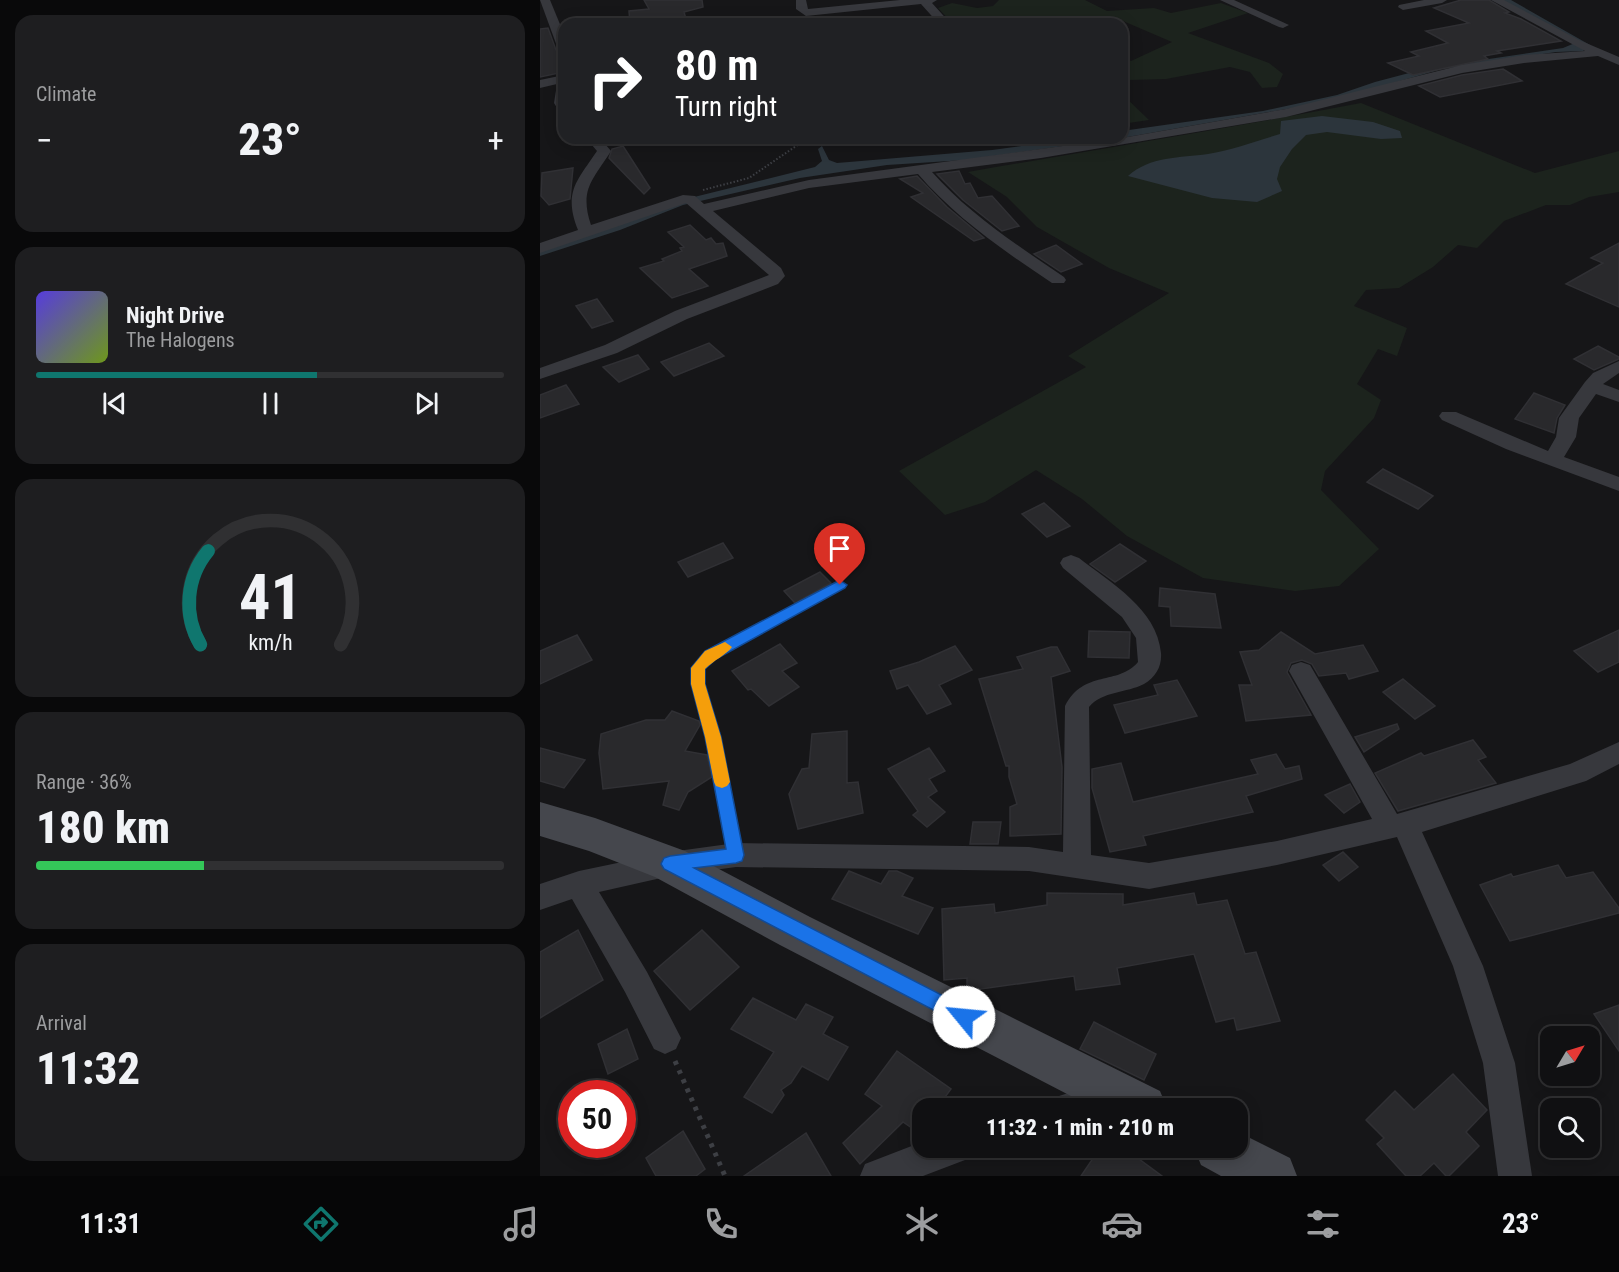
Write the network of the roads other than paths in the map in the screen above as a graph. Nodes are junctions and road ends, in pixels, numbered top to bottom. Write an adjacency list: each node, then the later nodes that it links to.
1 (561, 0): 7 (street)
2 (801, 0): 8 (street)
3 (1225, 0): 11 (street)
4 (1442, 0): 9 (street)
5 (1496, 0): 13 (street)
6 (1515, 0): 13 (street)
7 (545, 1): 12 (street)
8 (928, 1): 10 (street)
9 (1403, 7)
10 (941, 18)
11 (1283, 25)
12 (558, 31)
13 (1578, 41): 14 (street); 16 (street)
14 (1596, 51): 15 (street); 19 (street)
15 (1619, 61)
16 (1435, 65)
17 (558, 81): 18 (street)
18 (540, 84)
19 (1128, 139)
20 (598, 144): 24 (street)
21 (1101, 144): 22 (street)
22 (920, 168): 23 (street); 26 (street)
23 (693, 203): 24 (street); 28 (street)
24 (586, 232): 25 (street)
25 (540, 248)
26 (1058, 280)
27 (1619, 366): 29 (street)
28 (540, 374)
29 (1592, 386): 30 (street); 32 (street)
30 (1619, 396)
31 (1449, 416): 32 (street)
32 (1553, 459): 33 (street)
33 (1619, 484)
34 (1071, 563): 42 (street)
35 (840, 585): 40 (lane)
36 (1301, 671): 39 (street)
37 (1619, 752): 39 (street)
38 (540, 819): 41 (main road)
39 (1398, 826): 42 (street); 51 (street)
40 (736, 855): 41 (street); 42 (street)
41 (670, 864): 43 (street); 46 (main road)
42 (1077, 865)
43 (579, 884): 44 (street); 45 (street)
44 (540, 897)
45 (665, 1038)
46 (1124, 1098)
47 (926, 1158): 49 (street)
48 (1237, 1158): 50 (main road)
49 (877, 1176)
50 (1272, 1176)
51 (1515, 1176)

